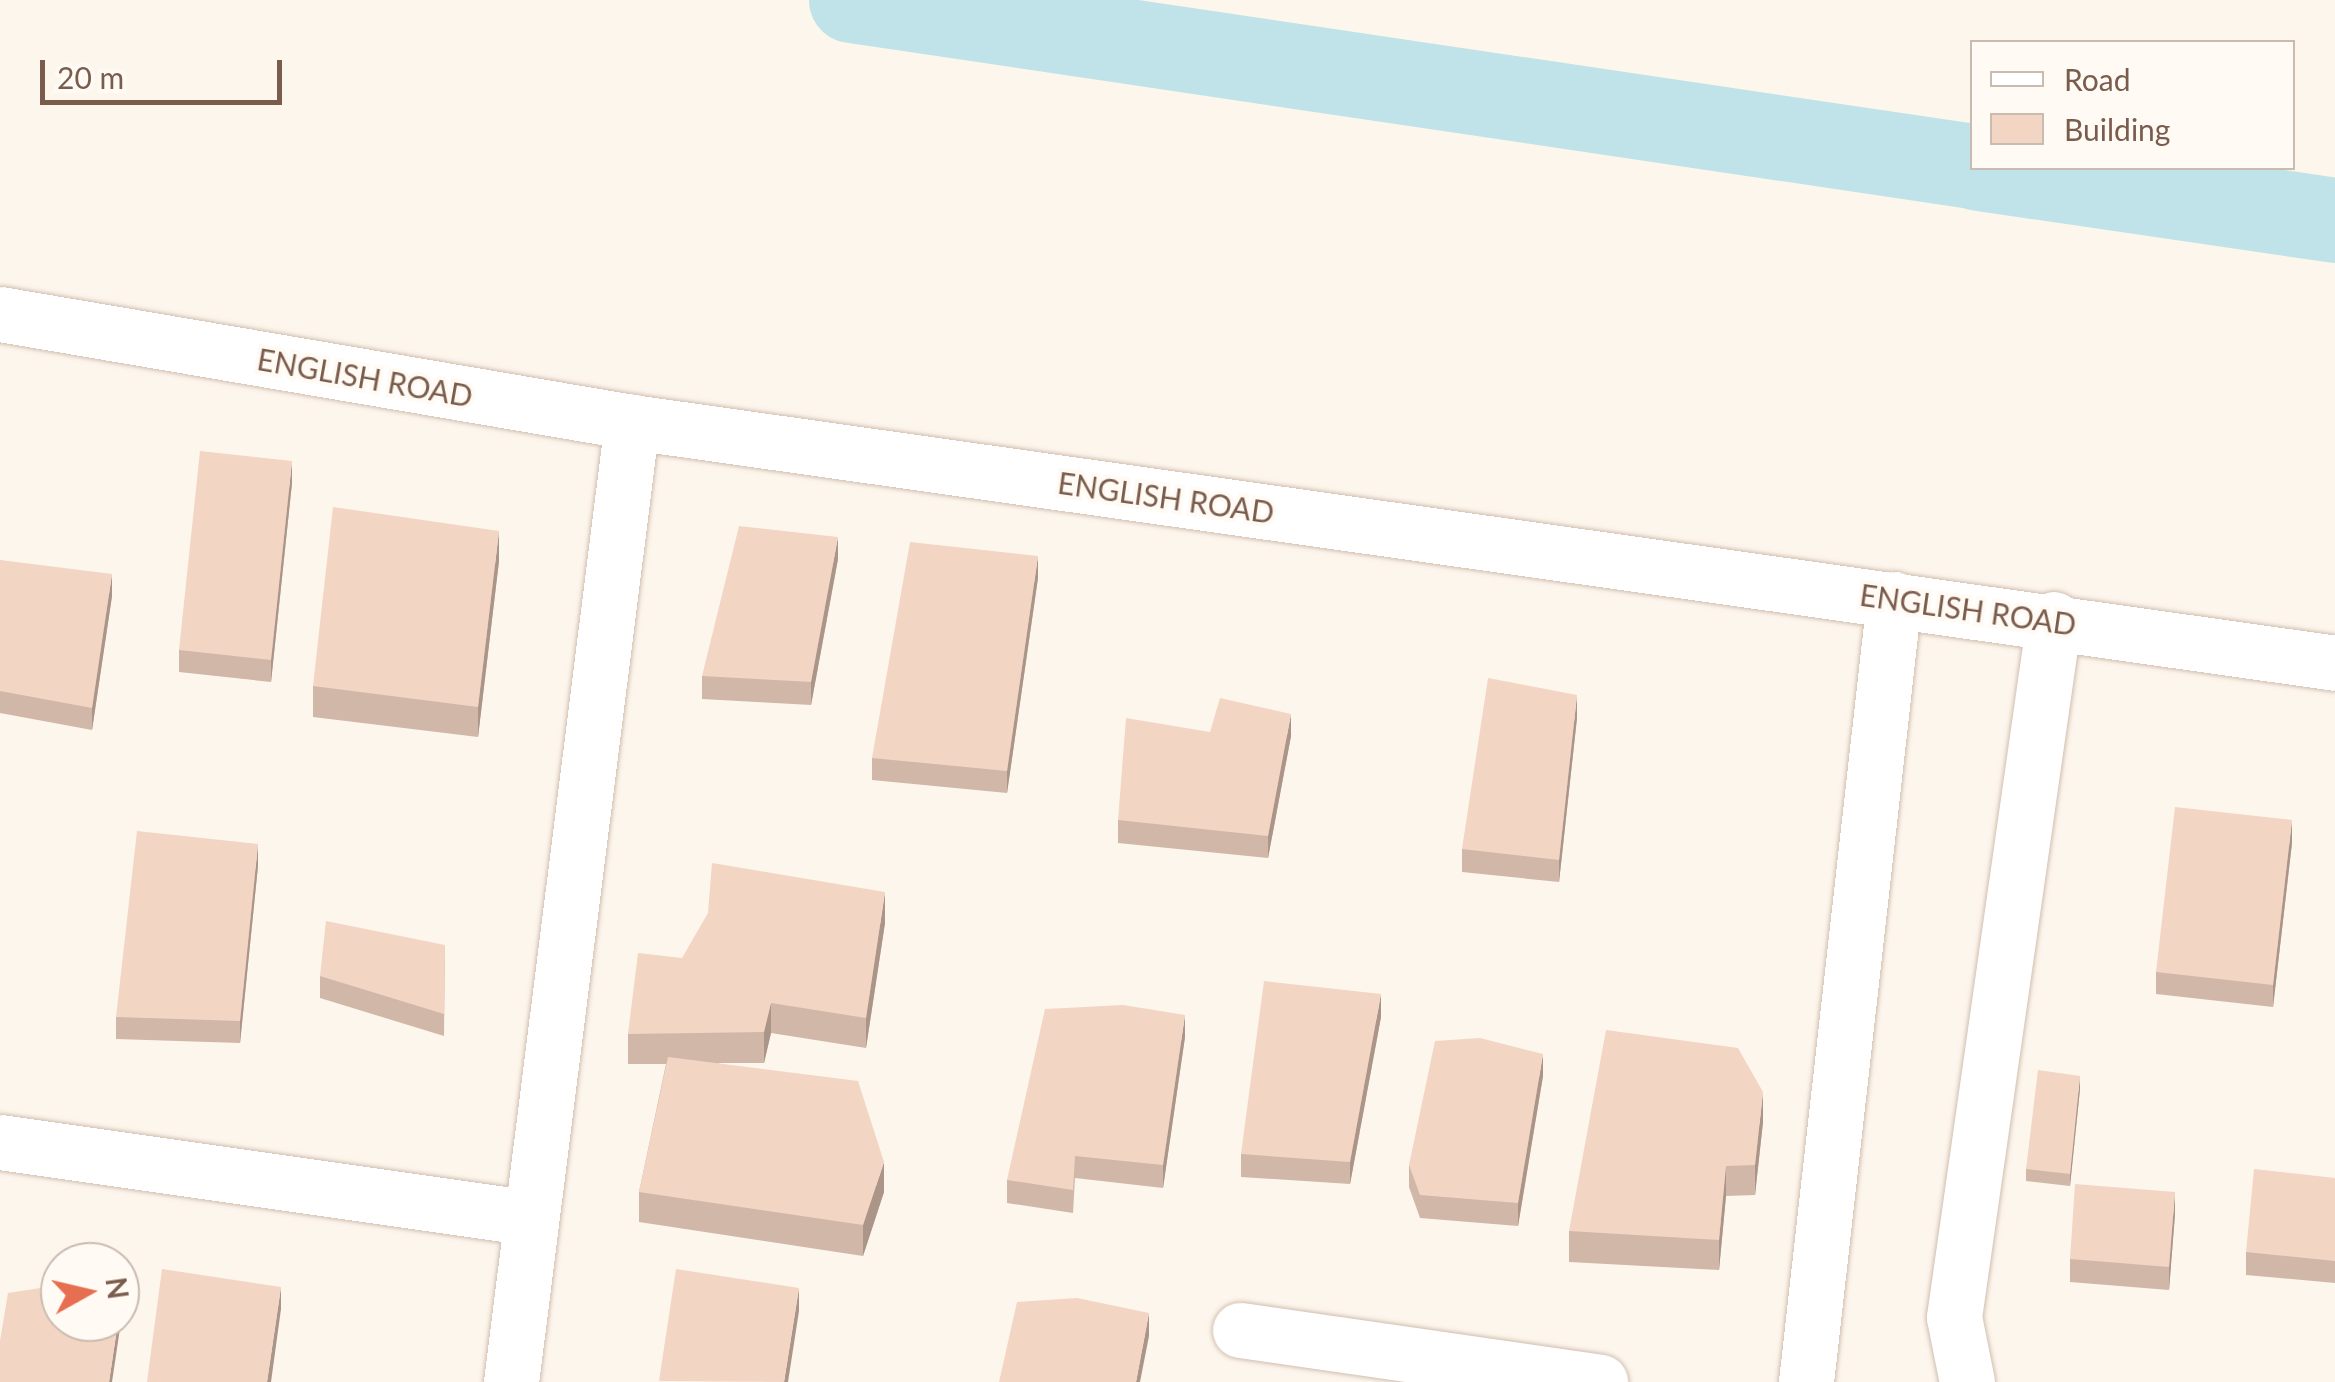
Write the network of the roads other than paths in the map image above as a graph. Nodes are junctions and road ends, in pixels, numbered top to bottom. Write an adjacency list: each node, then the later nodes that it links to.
1 (0, 314): 2 (street, ENGLISH ROAD)
2 (632, 422): 3 (street, ENGLISH ROAD); 7 (street)
3 (1894, 599): 4 (street, ENGLISH ROAD); 11 (street)
4 (2054, 620): 5 (street, ENGLISH ROAD); 12 (street)
5 (2335, 663)
6 (0, 1142): 7 (street)
7 (532, 1218): 9 (street)
8 (1240, 1330): 10 (street)
9 (512, 1382)
10 (1600, 1382)
11 (1806, 1382)
12 (1967, 1382)

